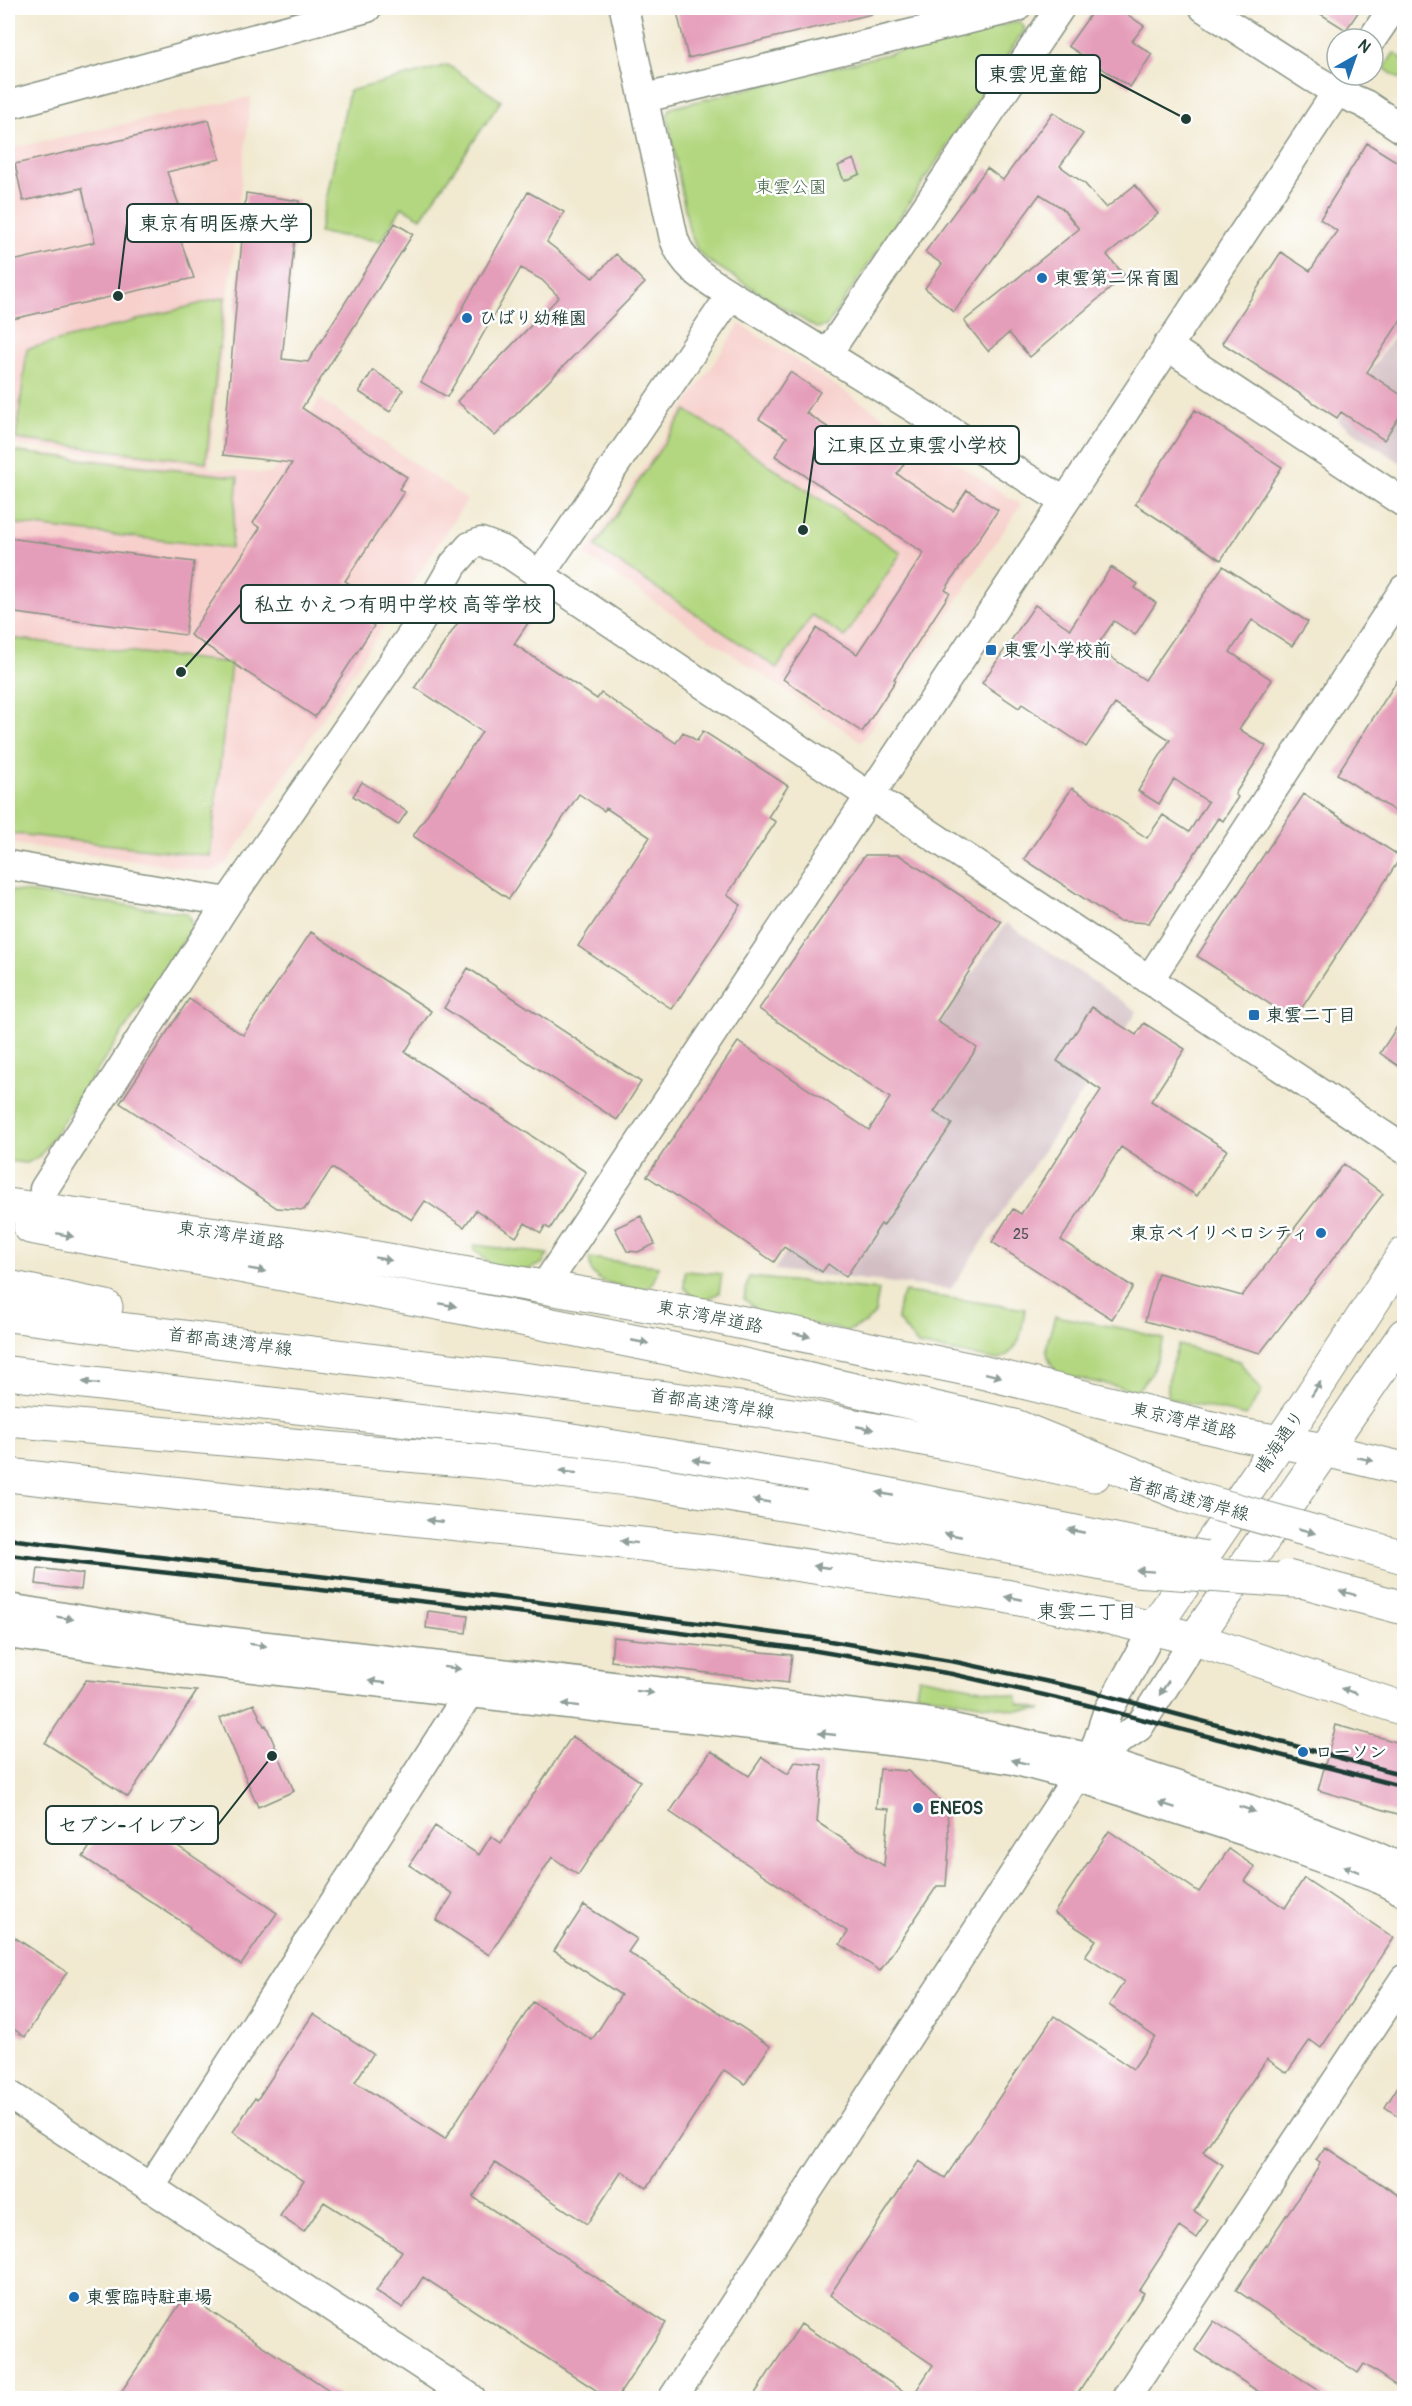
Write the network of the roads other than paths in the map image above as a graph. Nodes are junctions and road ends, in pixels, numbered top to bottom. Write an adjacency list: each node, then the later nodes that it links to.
1 (367, 8): 12 (street)
2 (624, 8): 11 (street)
3 (1016, 8): 11 (street)
4 (1060, 8): 16 (street)
5 (1204, 8): 8 (street)
6 (1393, 8): 7 (street)
7 (1380, 27)
8 (1325, 74)
9 (1341, 87): 15 (street)
10 (1346, 87): 13 (street)
11 (645, 98): 14 (street)
12 (8, 105)
13 (1404, 130)
14 (731, 295): 16 (street); 19 (street)
15 (1167, 346): 17 (street); 18 (street)
16 (828, 354): 17 (street)
17 (1065, 501): 21 (street)
18 (1404, 503)
19 (540, 575): 21 (street); 23 (street)
20 (1404, 589): 24 (street)
21 (871, 797): 24 (street); 33 (street)
22 (8, 865): 23 (street)
23 (228, 902): 27 (street)
24 (1149, 980): 25 (street)
25 (1404, 1149)
26 (8, 1184): 27 (main road)
27 (44, 1189): 30 (main road)
28 (8, 1205): 30 (main road, 東京湾岸道路)
29 (8, 1223): 45 (main road, one-way to 45)
30 (325, 1249): 33 (main road, 東京湾岸道路, one-way to 33)
31 (1404, 1254): 41 (main road, 晴海通り, one-way to 31)
32 (8, 1287): 37 (main road)
33 (544, 1287): 41 (main road, 東京湾岸道路, one-way to 41)
34 (8, 1315): 37 (main road, 首都高速湾岸線)
35 (1404, 1335): 42 (main road)
36 (8, 1373): 40 (main road, one-way to 36)
37 (570, 1385): 45 (main road, 首都高速湾岸線, one-way to 45)
38 (8, 1396): 40 (main road)
39 (8, 1420): 49 (main road, one-way to 39, bridge)
40 (560, 1438): 49 (main road, one-way to 40, bridge)
41 (1281, 1442): 42 (main road, 東京湾岸道路); 52 (main road, 晴海通り)
42 (1325, 1450): 43 (main road, 東京湾岸道路, one-way to 43); 54 (main road)
43 (1404, 1469)
44 (8, 1475): 47 (main road)
45 (1190, 1497): 48 (main road, 首都高速湾岸線, one-way to 48, bridge)
46 (8, 1498): 47 (main road)
47 (258, 1502): 52 (main road, one-way to 47)
48 (1404, 1557)
49 (1308, 1582): 51 (main road, one-way to 49, bridge)
50 (8, 1608): 57 (street, one-way to 57)
51 (1404, 1608)
52 (1154, 1628): 54 (main road); 57 (street)
53 (8, 1634): 55 (street, one-way to 53)
54 (1195, 1639): 56 (main road, one-way to 54); 57 (street, one-way to 57)
55 (469, 1693): 57 (street, one-way to 55); 62 (street)
56 (1404, 1709)
57 (1084, 1767): 58 (street, one-way to 58); 59 (street, one-way to 57); 64 (street)
58 (1404, 1869)
59 (1404, 1892)
60 (1404, 1978): 65 (street)
61 (8, 2094): 62 (street)
62 (150, 2188): 63 (street)
63 (471, 2398)
64 (673, 2398)
65 (1126, 2398)

